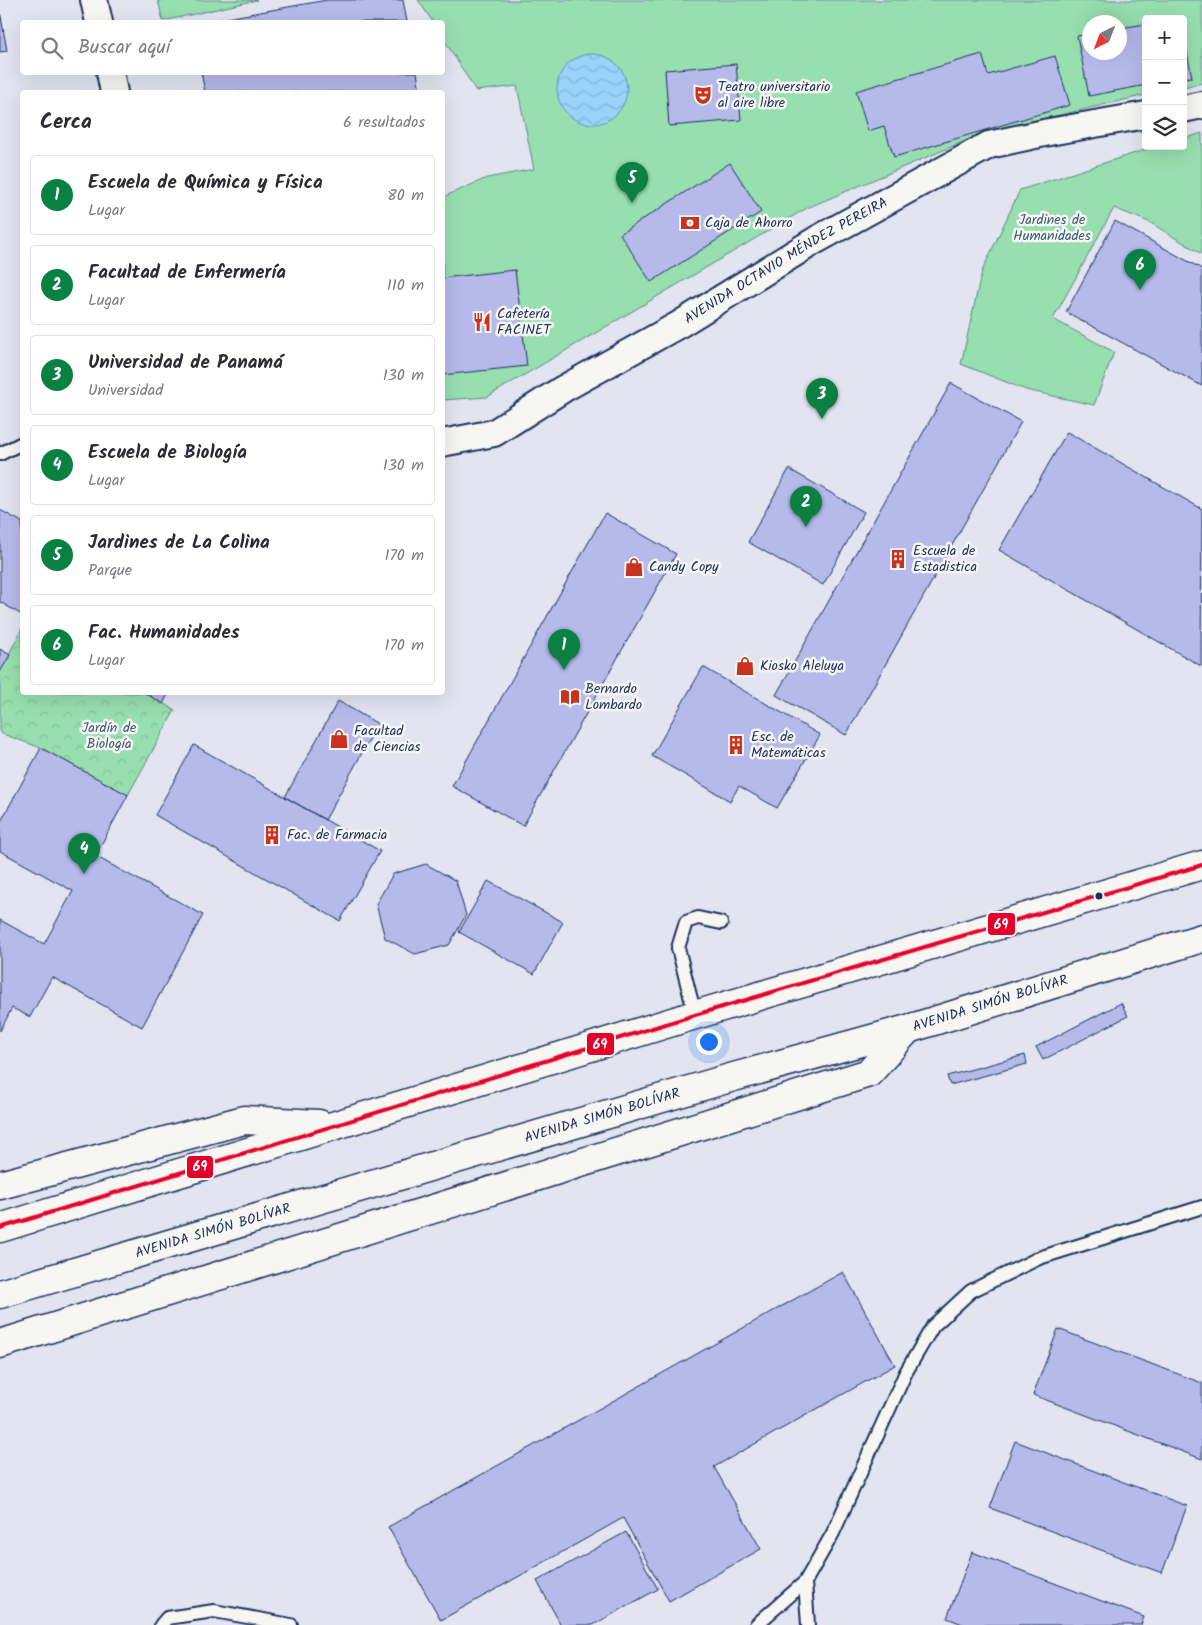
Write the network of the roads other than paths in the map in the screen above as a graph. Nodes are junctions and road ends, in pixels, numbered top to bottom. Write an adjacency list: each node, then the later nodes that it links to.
1 (94, 0): 2 (street)
2 (99, 20)
3 (111, 75): 4 (street)
4 (114, 90)
5 (1202, 105): 6 (street)
6 (1187, 107)
7 (1142, 116): 8 (street, AVENIDA OCTAVIO MÉNDEZ PEREIRA)
8 (445, 442)
9 (20, 444): 10 (lane)
10 (0, 454)
11 (1202, 866): 14 (main road)
12 (720, 923): 14 (lane)
13 (1202, 938): 15 (main road, AVENIDA SIMÓN BOLÍVAR)
14 (695, 1015): 16 (main road)
15 (908, 1029): 20 (main road, AVENIDA SIMÓN BOLÍVAR); 21 (main road)
16 (340, 1124): 17 (main road); 19 (main road)
17 (0, 1185)
18 (1202, 1207): 22 (lane)
19 (0, 1228)
20 (0, 1294)
21 (0, 1344)
22 (805, 1582): 25 (lane); 26 (lane)
23 (161, 1625): 24 (lane)
24 (292, 1625)
25 (756, 1625)
26 (808, 1625)

